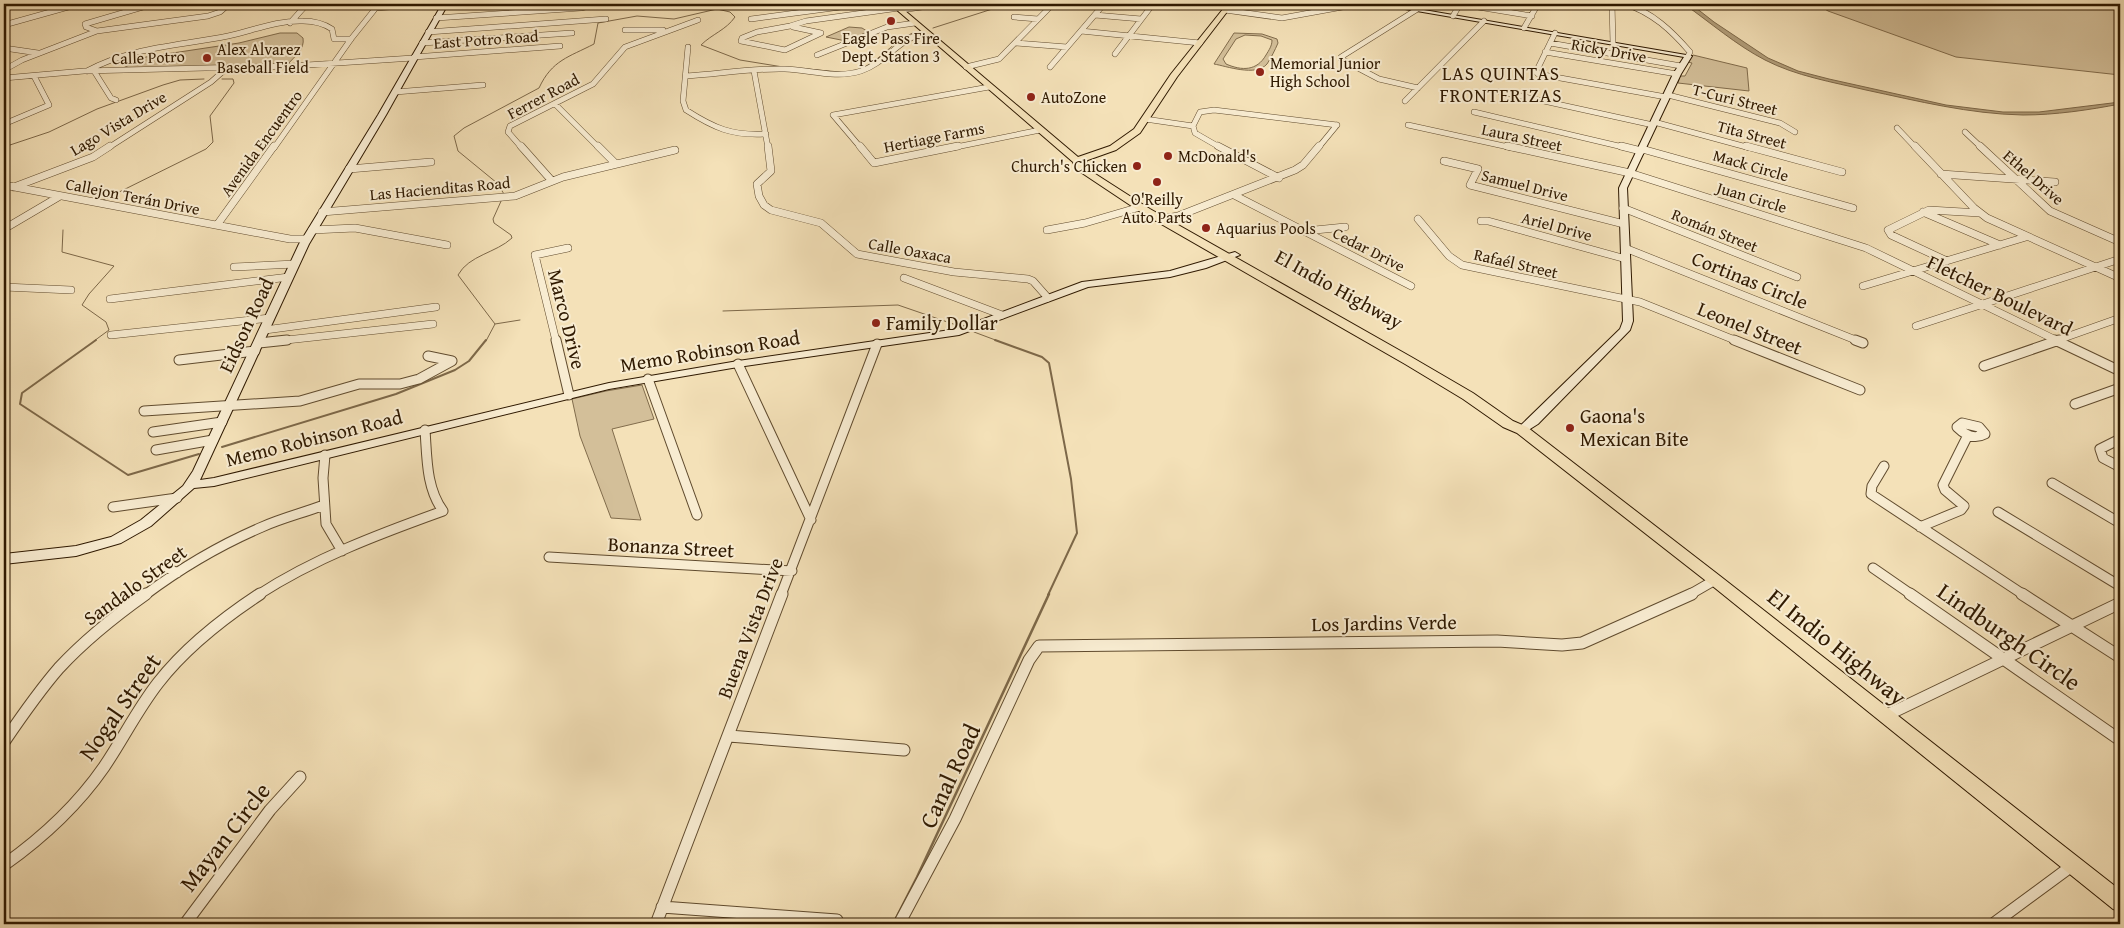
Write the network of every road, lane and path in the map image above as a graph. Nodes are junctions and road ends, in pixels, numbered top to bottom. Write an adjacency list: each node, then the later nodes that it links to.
1 (79, 4): 42 (street)
2 (153, 4): 47 (street)
3 (230, 4): 47 (street)
4 (307, 4): 40 (street)
5 (431, 4): 23 (street)
6 (445, 4): 33 (street, Eidson Road)
7 (597, 4): 33 (street)
8 (632, 4): 24 (street)
9 (740, 4): 10 (street)
10 (745, 4)
11 (863, 4): 34 (street)
12 (944, 4): 25 (street)
13 (1053, 4): 35 (street)
14 (1104, 4): 29 (street)
15 (1152, 4): 36 (street)
16 (1296, 4): 27 (street)
17 (1360, 4): 27 (street)
18 (1380, 4): 28 (street)
19 (1460, 4): 30 (street); 31 (street)
20 (1538, 4): 31 (street)
21 (1612, 4): 57 (street)
22 (1625, 4): 68 (street)
23 (377, 6): 54 (street, Avenida Encuentro)
24 (622, 6)
25 (898, 7): 41 (main road, El Indio Highway); 43 (street)
26 (1227, 7): 27 (street); 56 (main road)
27 (1334, 9)
28 (1416, 10): 30 (street); 82 (street)
29 (1095, 14): 36 (street); 48 (street)
30 (1454, 15): 39 (street)
31 (1532, 16): 44 (street)
32 (1014, 17): 35 (street)
33 (436, 18): 49 (street, Eidson Road)
34 (751, 19)
35 (1038, 19): 55 (street)
36 (1141, 19): 53 (street)
37 (606, 20): 49 (street)
38 (698, 20): 46 (street, Ferrer Road)
39 (1484, 21): 44 (street); 82 (street)
40 (290, 23): 54 (street); 75 (street)
41 (916, 23): 50 (main road, El Indio Highway); 67 (street)
42 (4, 25)
43 (793, 27): 43 (street)
44 (1524, 28): 52 (street)
45 (625, 30): 46 (street)
46 (670, 30): 88 (street, Ferrer Road)
47 (97, 31): 64 (street)
48 (1081, 31): 53 (street); 61 (street)
49 (428, 32): 65 (street, Eidson Road)
50 (925, 32): 70 (main road, El Indio Highway); 76 (street)
51 (572, 33): 65 (street)
52 (1555, 33): 57 (street); 59 (street, Ricky Drive)
53 (1129, 35): 56 (street); 66 (street)
54 (351, 39): 69 (street, Avenida Encuentro)
55 (1016, 42): 61 (street); 70 (street)
56 (1200, 42): 90 (main road)
57 (1613, 43): 68 (street)
58 (560, 44): 65 (street, East Potro Road)
59 (1549, 45): 63 (street, Ricky Drive); 74 (street)
60 (688, 47): 78 (street)
61 (1067, 47): 71 (street)
62 (4, 48): 64 (street)
63 (1545, 52): 74 (street, Ricky Drive); 85 (street, T-Curi Street)
64 (40, 53): 73 (street)
65 (416, 53): 69 (street, Calle Potro); 84 (street, Eidson Road)
66 (1116, 54)
67 (817, 56)
68 (1688, 56): 74 (street)
69 (335, 63): 72 (street, Calle Potro); 130 (street, Avenida Encuentro)
70 (966, 67): 81 (main road, El Indio Highway)
71 (1050, 67)
72 (228, 68): 75 (street, Calle Potro); 117 (street, Lago Vista Drive)
73 (4, 70)
74 (1679, 70): 85 (street)
75 (90, 71): 77 (street, Calle Potro); 86 (street)
76 (754, 71): 78 (street); 99 (street, Calle Oaxaca)
77 (34, 76): 79 (street, Calle Potro); 91 (street)
78 (686, 76): 99 (street)
79 (4, 78)
80 (483, 85): 84 (street)
81 (989, 87): 96 (main road, El Indio Highway); 96 (street, Hertiage Farms)
82 (1418, 88): 87 (street)
83 (1498, 91): 92 (street)
84 (395, 92): 108 (street, Eidson Road)
85 (1667, 96): 92 (street); 97 (street, T-Curi Street)
86 (116, 100)
87 (1405, 101)
88 (555, 104): 107 (street); 114 (street, Ferrer Road)
89 (1474, 112): 102 (street)
90 (1145, 119): 94 (street); 103 (main road)
91 (4, 124)
92 (1654, 124): 102 (street); 109 (street, Tita Street)
93 (1408, 125): 110 (street, Laura Street)
94 (1193, 126): 112 (street); 112 (street)
95 (1897, 128): 111 (street)
96 (1040, 130): 101 (main road, El Indio Highway)
97 (1795, 132)
98 (1965, 132): 113 (street, Ethel Drive)
99 (766, 134): 159 (street, Calle Oaxaca)
100 (675, 150): 107 (street, Las Hacienditas Road)
101 (1062, 150): 103 (main road); 104 (main road, El Indio Highway)
102 (1641, 150): 110 (street); 122 (street, Mack Circle)
103 (1105, 151): 104 (main road)
104 (1077, 161): 120 (main road, El Indio Highway); 126 (main road, El Indio Highway)
105 (1444, 161): 129 (street, Samuel Drive)
106 (431, 162): 108 (street)
107 (616, 164): 114 (street, Las Hacienditas Road)
108 (349, 169): 123 (street, Eidson Road)
109 (1842, 172)
110 (1630, 173): 121 (street); 142 (street, Juan Circle)
111 (1941, 174): 113 (street); 125 (street)
112 (1279, 178): 118 (street)
113 (2015, 179): 115 (street); 137 (street, Ethel Drive)
114 (552, 181): 123 (street, Las Hacienditas Road)
115 (2055, 182)
116 (4, 185): 117 (street, Callejon Terán Drive)
117 (13, 187): 119 (street, Callejon Terán Drive)
118 (1234, 195): 126 (street); 134 (street, Cedar Drive)
119 (60, 196): 130 (street, Callejon Terán Drive); 132 (street)
120 (1140, 207): 126 (main road, El Indio Highway); 133 (street)
121 (1623, 208): 129 (street); 152 (street, Román Street)
122 (1853, 208)
123 (322, 212): 135 (street, Eidson Road)
124 (1923, 212): 125 (street); 139 (street); 146 (street)
125 (1980, 214): 136 (street)
126 (1164, 218): 143 (main road, El Indio Highway)
127 (1418, 219): 161 (street, Rafaél Street)
128 (1481, 221): 144 (street, Ariel Drive)
129 (1624, 224): 141 (street)
130 (217, 225): 135 (street, Callejon Terán Drive)
131 (1345, 227): 134 (street)
132 (4, 229)
133 (1047, 230)
134 (1305, 231): 155 (street, Cedar Drive)
135 (310, 234): 138 (street, Callejon Terán Drive); 147 (street, Eidson Road)
136 (2026, 237): 139 (street); 149 (street)
137 (2120, 242)
138 (447, 245)
139 (2000, 245): 146 (street)
140 (568, 248): 183 (street, Marco Drive)
141 (1625, 248): 144 (street); 172 (street, Cortinas Circle)
142 (1866, 248): 150 (street, Fletcher Boulevard)
143 (1231, 256): 159 (street, Memo Robinson Road); 189 (main road, El Indio Highway)
144 (1626, 259): 161 (street)
145 (2120, 259): 149 (street)
146 (1947, 261): 150 (street)
147 (295, 264): 148 (street); 151 (street, Eidson Road)
148 (234, 267)
149 (2095, 267): 154 (street); 162 (street)
150 (1914, 271): 156 (street); 162 (street, Fletcher Boulevard)
151 (289, 276): 160 (street); 165 (street, Eidson Road)
152 (1797, 277)
153 (904, 278): 164 (street)
154 (2120, 278)
155 (1411, 286)
156 (1862, 286)
157 (4, 287): 158 (street)
158 (71, 290)
159 (1048, 298): 164 (street, Memo Robinson Road)
160 (110, 299)
161 (1627, 300): 182 (street, Leonel Street); 189 (street)
162 (1983, 304): 168 (street); 171 (street, Fletcher Boulevard)
163 (436, 308): 169 (street)
164 (1002, 316): 173 (street, Memo Robinson Road)
165 (270, 318): 169 (street, Eidson Road); 170 (street)
166 (2120, 318): 171 (street)
167 (433, 324): 174 (street)
168 (1916, 326)
169 (265, 330): 174 (street, Eidson Road)
170 (111, 335)
171 (2057, 340): 178 (street); 179 (street, Fletcher Boulevard)
172 (1863, 343)
173 (878, 344): 177 (street, Memo Robinson Road); 206 (street, Buena Vista Drive)
174 (257, 347): 176 (street); 185 (street, Eidson Road)
175 (428, 356): 185 (street)
176 (180, 360)
177 (738, 364): 180 (street, Memo Robinson Road); 206 (street)
178 (1984, 366)
179 (2120, 371)
180 (648, 379): 183 (street, Memo Robinson Road); 205 (street)
181 (2120, 388): 184 (street)
182 (1860, 390)
183 (569, 395): 188 (street, Memo Robinson Road)
184 (2075, 404)
185 (228, 407): 186 (street); 187 (street, Eidson Road)
186 (144, 411)
187 (222, 422): 190 (street); 193 (street, Eidson Road)
188 (425, 430): 195 (street, Memo Robinson Road); 203 (street)
189 (1522, 430): 216 (main road, El Indio Highway)
190 (153, 432)
191 (1968, 435): 208 (street)
192 (2120, 439): 197 (street)
193 (213, 440): 194 (street); 199 (street, Eidson Road)
194 (156, 450)
195 (325, 455): 199 (street, Memo Robinson Road); 201 (street)
196 (1884, 466): 208 (street, Lindburgh Circle)
197 (2120, 467)
198 (2052, 483): 207 (street)
199 (189, 485): 200 (street, Eidson Road)
200 (177, 498): 202 (street); 211 (street, Eidson Road)
201 (324, 505): 209 (street); 215 (street, Sandalo Street)
202 (113, 507)
203 (443, 511): 209 (street, Nogal Street)
204 (1998, 512): 217 (street)
205 (696, 515)
206 (811, 520): 214 (street, Buena Vista Drive)
207 (2120, 522)
208 (1920, 526): 219 (street, Lindburgh Circle)
209 (342, 551): 229 (street, Nogal Street)
210 (549, 557): 214 (street, Bonanza Street)
211 (4, 559)
212 (164, 566): 215 (street)
213 (1873, 568): 222 (street, Lindburgh Circle)
214 (792, 571): 224 (street, Buena Vista Drive)
215 (177, 573): 226 (street, Sandalo Street)
216 (1715, 580): 220 (street, Los Jardins Verde); 223 (main road, El Indio Highway)
217 (2120, 586)
218 (2120, 603): 219 (street)
219 (2072, 626): 221 (street, Lindburgh Circle); 222 (street)
220 (1039, 646): 236 (street, Canal Road)
221 (2120, 657)
222 (2004, 659): 223 (street); 225 (street, Lindburgh Circle)
223 (1885, 716): 230 (main road, El Indio Highway)
224 (729, 736): 227 (street); 232 (street, Buena Vista Drive)
225 (2120, 740)
226 (4, 742)
227 (904, 750)
228 (300, 777): 234 (street, Mayan Circle)
229 (4, 865)
230 (2074, 865): 231 (main road, El Indio Highway); 237 (street)
231 (2120, 902)
232 (662, 907): 233 (street); 235 (street, Buena Vista Drive)
233 (837, 920)
234 (185, 924)
235 (656, 924)
236 (899, 924)
237 (1993, 924)

